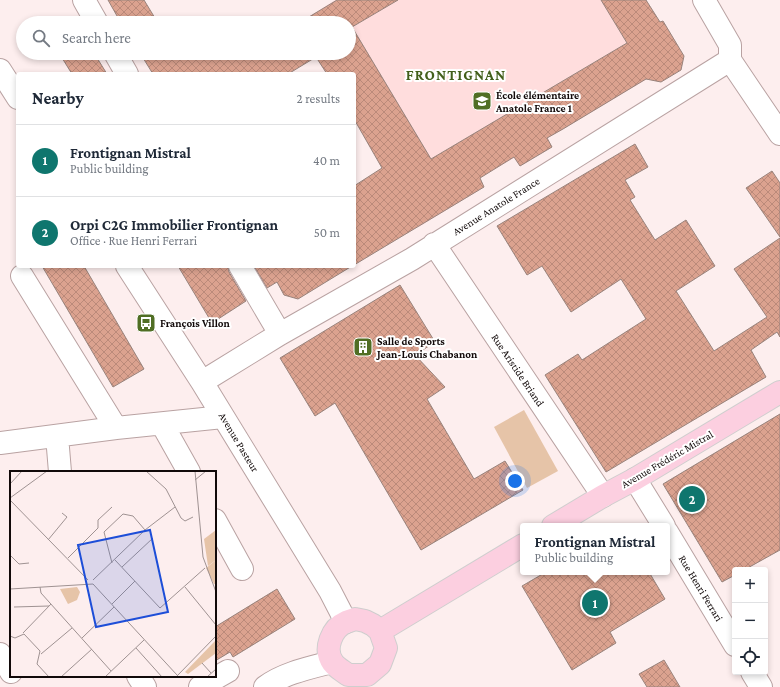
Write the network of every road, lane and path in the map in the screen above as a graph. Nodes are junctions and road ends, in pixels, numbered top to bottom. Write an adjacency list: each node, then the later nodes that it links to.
1 (84, 0): 3 (street)
2 (704, 0): 5 (street)
3 (93, 16)
4 (119, 60): 7 (street)
5 (730, 60): 9 (street); 10 (street, Avenue Anatole France)
6 (0, 70): 8 (street)
7 (126, 72)
8 (16, 95)
9 (780, 134)
10 (434, 244): 14 (street, Avenue Anatole France); 25 (street, Rue Aristide Briand)
11 (128, 268): 15 (street, Avenue Pasteur)
12 (241, 268): 14 (street)
13 (22, 276): 19 (street)
14 (280, 334): 15 (street, Avenue Anatole France)
15 (202, 382): 17 (street, Avenue Pasteur)
16 (780, 392): 24 (main road, Avenue Frédéric Mistral)
17 (223, 417): 18 (street); 32 (street, Avenue Pasteur)
18 (162, 424): 19 (street); 23 (street)
19 (116, 428): 20 (street)
20 (57, 436): 21 (street); 22 (street)
21 (0, 443)
22 (60, 471)
23 (187, 471)
24 (635, 479): 25 (main road, Avenue Frédéric Mistral); 28 (street)
25 (603, 496): 27 (main road, Avenue Frédéric Mistral)
26 (216, 522): 31 (street)
27 (558, 523)
28 (662, 523)
29 (670, 537): 34 (street, Rue Henri Ferrari)
30 (520, 547): 33 (main road)
31 (242, 569)
32 (346, 622): 33 (main road); 36 (main road)
33 (380, 631): 42 (main road)
34 (732, 639)
35 (0, 654): 37 (street)
36 (332, 662): 42 (main road); 46 (street)
37 (10, 670)
38 (228, 672): 45 (street)
39 (754, 675): 47 (street)
40 (15, 677): 43 (street)
41 (139, 677): 44 (street)
42 (367, 681)
43 (21, 687)
44 (145, 687)
45 (200, 687)
46 (265, 687)
47 (761, 687)

